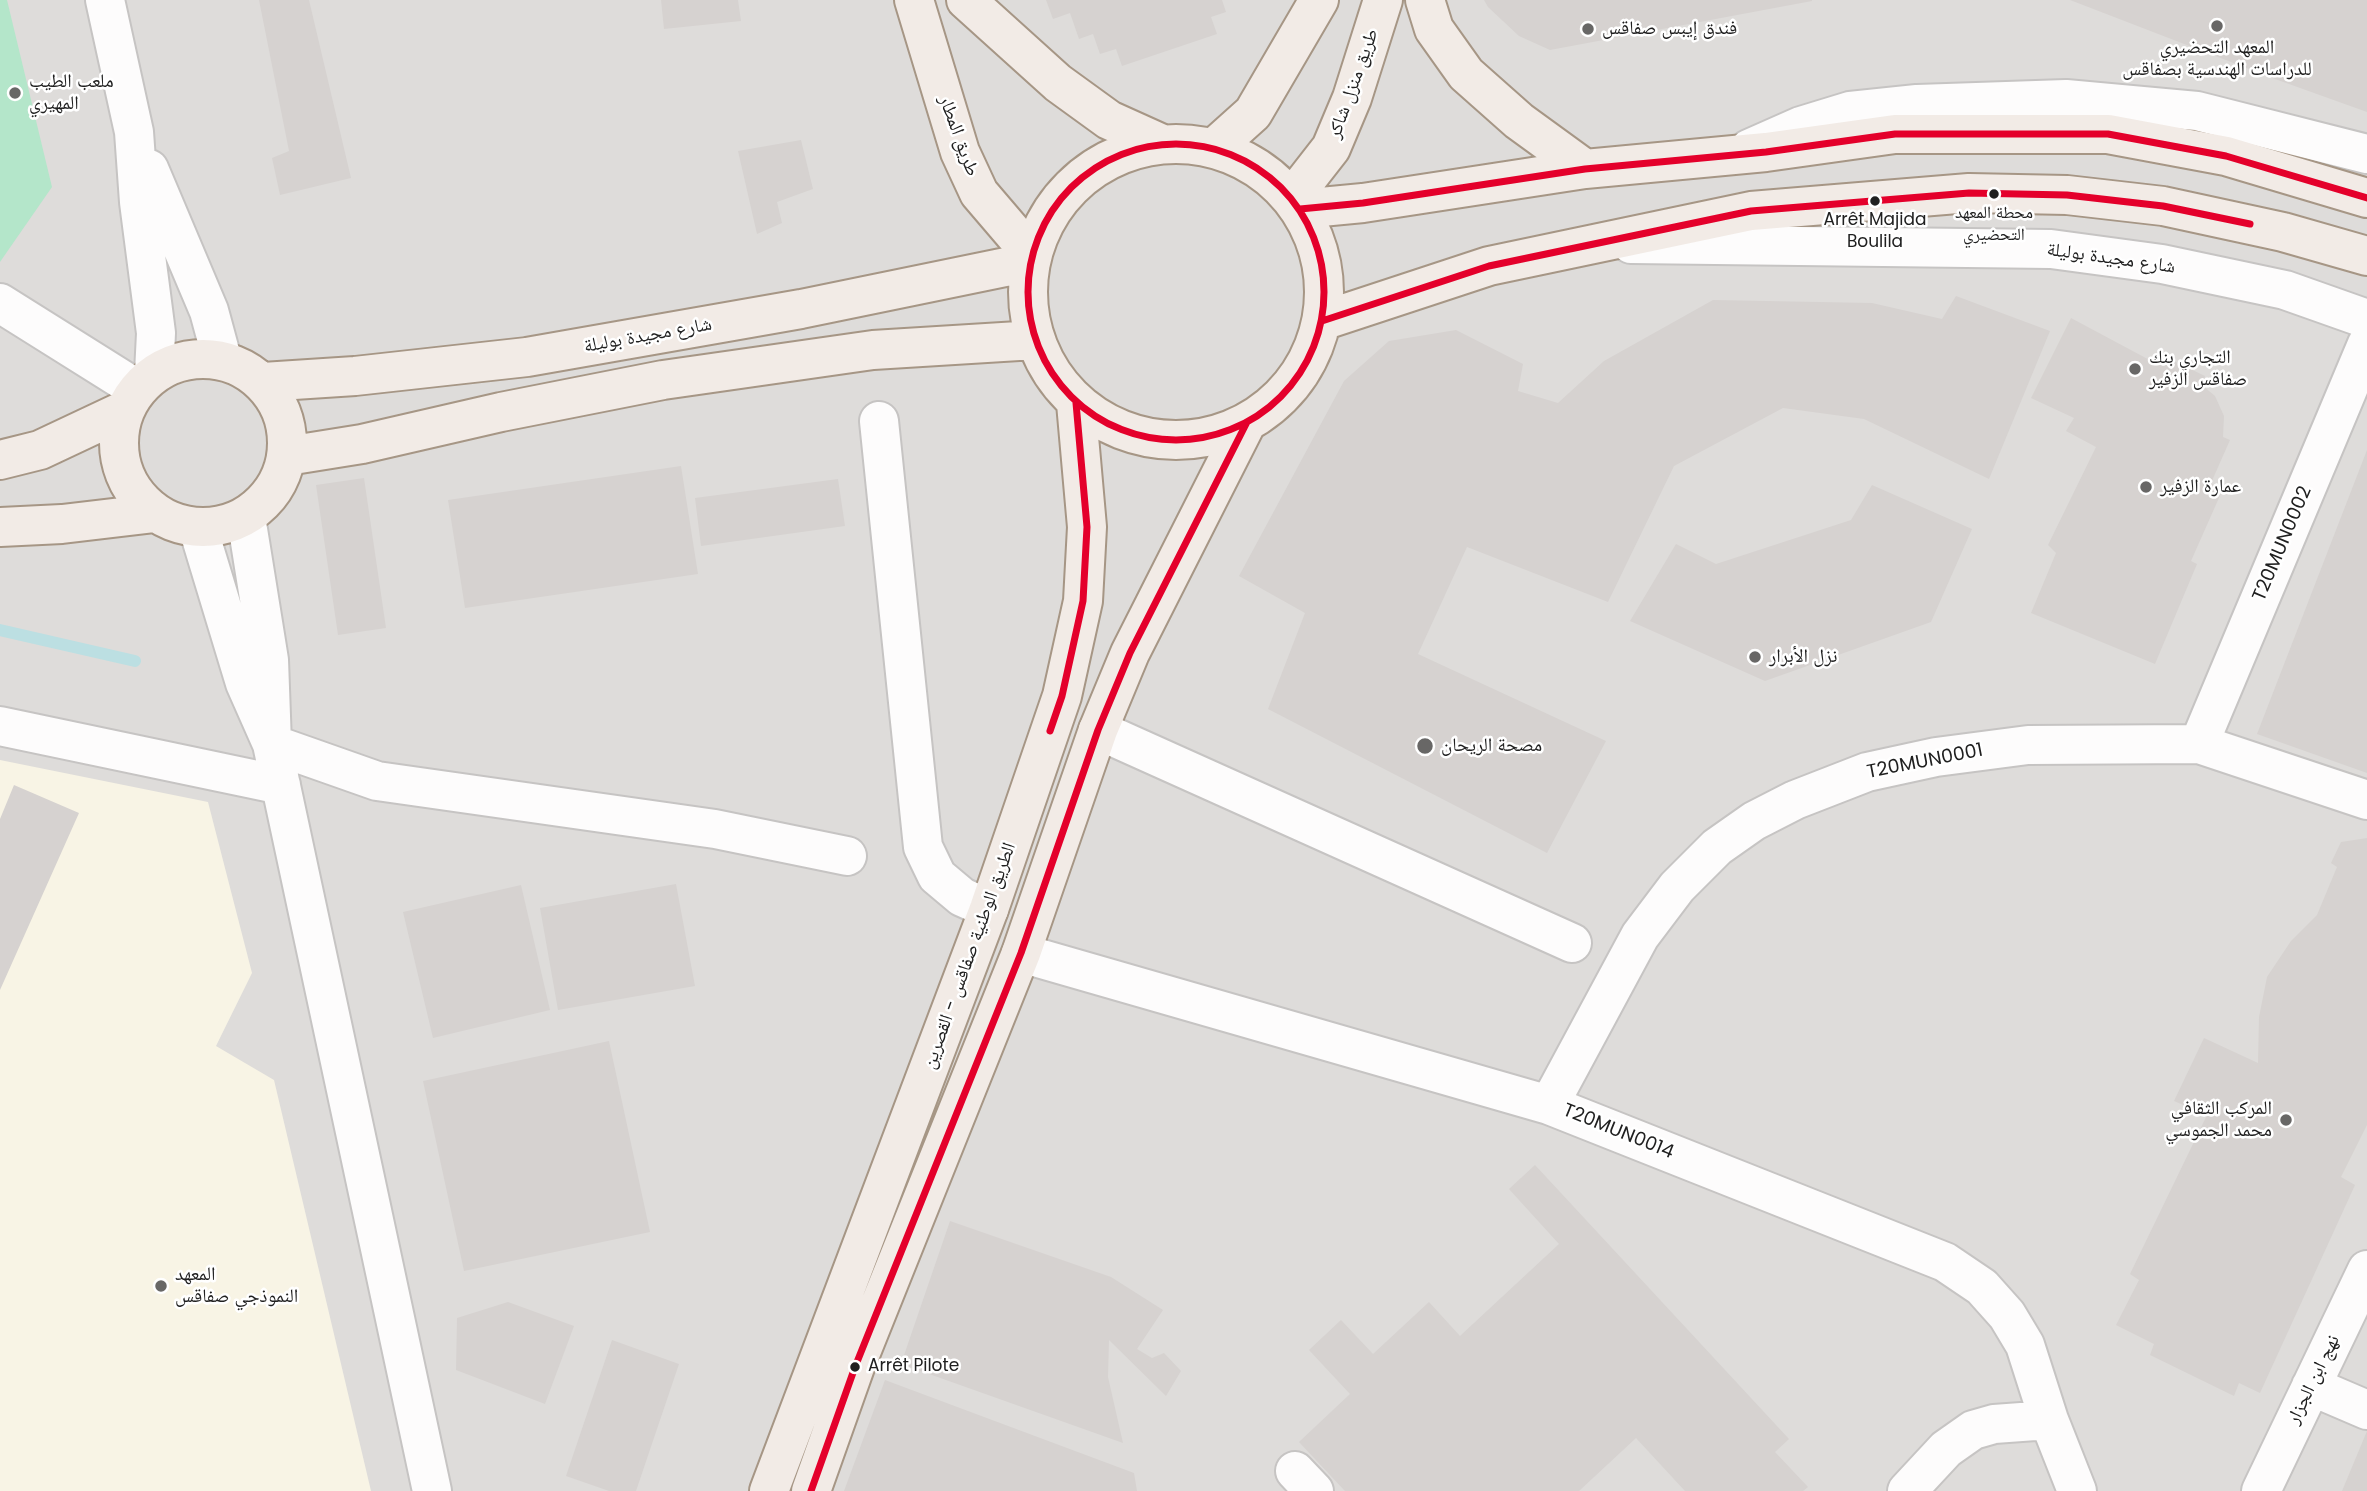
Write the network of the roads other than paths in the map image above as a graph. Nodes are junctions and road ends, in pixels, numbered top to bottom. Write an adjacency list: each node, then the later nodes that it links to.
1 (105, 0): 7 (street)
2 (914, 0): 17 (main road, طريق المطار)
3 (966, 0): 8 (main road)
4 (1383, 0): 14 (main road, طريق منزل شاكر)
5 (1425, 0): 12 (main road)
6 (1310, 6): 9 (main road)
7 (134, 132): 23 (street); 25 (street)
8 (1160, 143): 9 (main road); 17 (main road)
9 (1214, 148): 14 (main road)
10 (2367, 154): 11 (street)
11 (1736, 155): 12 (main road); 13 (main road)
12 (1585, 169): 14 (main road)
13 (2367, 198)
14 (1296, 204): 20 (main road)
15 (1597, 244): 16 (main road, شارع مجيدة بوليلة); 19 (street, شارع مجيدة بوليلة); 20 (main road, شارع مجيدة بوليلة)
16 (2367, 256)
17 (1031, 259): 21 (main road); 24 (main road, شارع مجيدة بوليلة)
18 (0, 303): 25 (street)
19 (2367, 319)
20 (1322, 321): 28 (main road)
21 (1035, 341): 26 (main road); 29 (main road)
22 (2367, 344): 38 (street, T20MUN0002)
23 (222, 359): 24 (main road); 25 (main road)
24 (263, 382): 29 (main road)
25 (139, 390): 30 (main road); 31 (main road)
26 (1076, 403): 28 (main road); 42 (main road, الطريق الوطنية صفاقس - القصرين)
27 (879, 421): 42 (street)
28 (1246, 424): 36 (main road)
29 (287, 456): 32 (main road)
30 (0, 460)
31 (155, 513): 33 (main road); 34 (main road)
32 (246, 517): 34 (main road); 37 (street)
33 (0, 527)
34 (198, 528): 37 (street)
35 (0, 726): 39 (street)
36 (1098, 730): 43 (street); 44 (main road)
37 (272, 744): 39 (street); 41 (street)
38 (2199, 744): 40 (street, T20MUN0001); 45 (street, T20MUN0001)
39 (281, 785): 50 (street)
40 (2367, 800)
41 (847, 856)
42 (989, 909): 51 (main road, الطريق الوطنية صفاقس - القصرين)
43 (1572, 943)
44 (1021, 953): 45 (street, T20MUN0014); 52 (main road)
45 (1549, 1105): 49 (street, T20MUN0014)
46 (2367, 1270): 47 (street, نهج ابن الجزار)
47 (2311, 1386): 48 (street); 55 (street, نهج ابن الجزار)
48 (2367, 1410)
49 (2049, 1420): 53 (street); 54 (street, T20MUN0014)
50 (432, 1491)
51 (769, 1491)
52 (811, 1491)
53 (1907, 1491)
54 (2077, 1491)
55 (2261, 1491)

